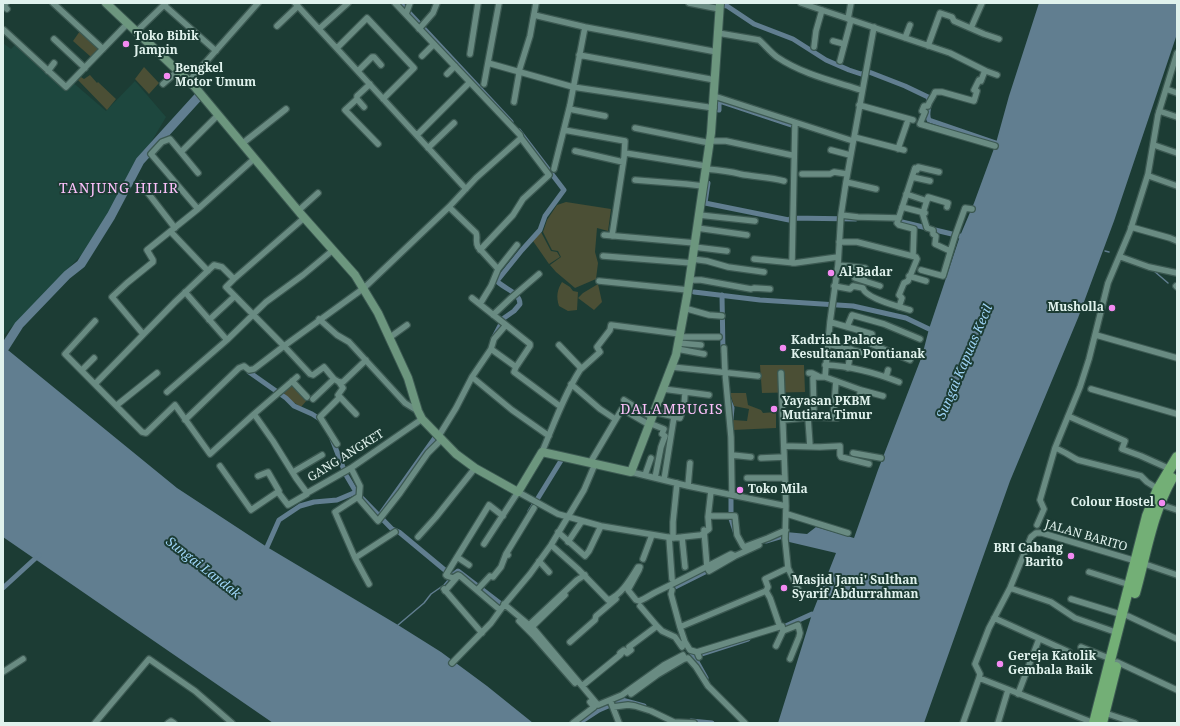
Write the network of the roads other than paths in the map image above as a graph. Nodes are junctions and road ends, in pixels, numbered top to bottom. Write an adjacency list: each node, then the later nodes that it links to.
1 (53, 3): 42 (street)
2 (106, 3): 22 (street)
3 (258, 3): 43 (street)
4 (348, 3): 29 (street)
5 (395, 3): 19 (street)
6 (410, 3): 19 (street)
7 (437, 3): 26 (street)
8 (478, 3): 45 (street)
9 (499, 3): 51 (street)
10 (536, 3): 20 (street)
11 (689, 3): 17 (street)
12 (801, 3): 18 (street)
13 (851, 3): 21 (street)
14 (982, 3): 28 (street)
15 (165, 4): 31 (street); 43 (street)
16 (297, 5): 24 (street); 29 (street)
17 (720, 6): 32 (street)
18 (822, 10): 21 (street); 40 (street)
19 (406, 14): 26 (street)
20 (534, 15): 25 (street); 58 (street)
21 (849, 19): 27 (street); 38 (street)
22 (128, 23): 31 (street); 42 (street)
23 (910, 25): 33 (street)
24 (277, 26)
25 (585, 26): 44 (street); 46 (street)
26 (421, 27): 37 (street)
27 (874, 27): 33 (street); 70 (street)
28 (971, 28): 35 (street); 39 (street)
29 (319, 29): 41 (street)
30 (4, 30): 55 (street)
31 (136, 32): 56 (street)
32 (718, 33): 44 (street); 70 (street)
33 (905, 38): 39 (street)
34 (54, 39): 54 (street)
35 (999, 39)
36 (833, 40): 38 (street)
37 (434, 44): 47 (street); 53 (street)
38 (844, 44): 49 (street)
39 (928, 46): 61 (street)
40 (814, 47)
41 (337, 48): 57 (street); 73 (street)
42 (103, 49): 54 (street)
43 (216, 51): 63 (street)
44 (717, 52): 62 (street)
45 (470, 54)
46 (579, 55): 62 (street); 68 (street)
47 (422, 56)
48 (1176, 57): 69 (street)
49 (840, 61)
50 (54, 63): 55 (street)
51 (488, 63): 58 (street); 67 (street)
52 (381, 64): 57 (street)
53 (455, 66): 60 (street); 64 (street)
54 (84, 68): 55 (street)
55 (48, 71)
56 (178, 71): 63 (street); 65 (street)
57 (358, 71): 66 (street)
58 (519, 71): 68 (street); 75 (street)
59 (984, 73): 98 (street)
60 (448, 74)
61 (997, 75)
62 (715, 80): 72 (street)
63 (189, 82): 82 (street)
64 (470, 82): 91 (street); 92 (street)
65 (163, 84)
66 (370, 84): 73 (street); 74 (street)
67 (484, 84)
68 (573, 87): 79 (street); 80 (street)
69 (1166, 89): 71 (street); 81 (street)
70 (861, 90): 76 (street)
71 (1177, 93)
72 (714, 96): 80 (street); 87 (street)
73 (383, 98): 91 (street)
74 (357, 99): 77 (street); 96 (street)
75 (514, 102)
76 (859, 105): 85 (street); 93 (street)
77 (364, 107)
78 (286, 109): 95 (street)
79 (569, 109): 83 (street); 90 (street)
80 (714, 109): 94 (street)
81 (1159, 111): 84 (street); 97 (street)
82 (218, 115): 95 (street); 102 (street)
83 (605, 116)
84 (1177, 117)
85 (913, 120)
86 (454, 123): 99 (street)
87 (795, 123): 93 (street); 161 (street)
88 (907, 123): 93 (street)
89 (635, 128): 94 (street)
90 (564, 130): 103 (street); 110 (street)
91 (417, 136): 99 (street)
92 (521, 138): 124 (street); 152 (street)
93 (853, 139): 106 (street)
94 (710, 142): 105 (street); 109 (street)
95 (242, 143): 107 (street)
96 (378, 144)
97 (1154, 145): 104 (street); 115 (street)
98 (995, 146)
99 (428, 148): 124 (street)
100 (831, 150): 106 (street)
101 (575, 151): 108 (street)
102 (181, 152): 112 (street); 132 (street)
103 (624, 153): 108 (street); 109 (street)
104 (1177, 153)
105 (791, 155)
106 (850, 155): 114 (street)
107 (255, 158): 132 (street); 134 (street)
108 (623, 162): 146 (street)
109 (706, 167): 118 (street); 122 (street)
110 (554, 169)
111 (939, 172): 116 (street)
112 (198, 173)
113 (802, 174): 114 (street)
114 (847, 174): 120 (street)
115 (1148, 174): 123 (street); 141 (street)
116 (912, 177): 119 (street); 127 (street)
117 (635, 180): 122 (street)
118 (784, 181)
119 (930, 181)
120 (846, 182): 125 (street); 137 (street)
121 (141, 184): 143 (street)
122 (703, 186): 136 (street)
123 (1177, 186)
124 (466, 189): 129 (street)
125 (876, 189)
126 (318, 193): 134 (street)
127 (906, 194): 128 (street); 130 (street)
128 (927, 201): 131 (street); 135 (street)
129 (449, 207): 152 (street); 178 (street)
130 (902, 207): 135 (street); 139 (street)
131 (947, 207)
132 (198, 209): 143 (street)
133 (972, 209): 153 (street)
134 (298, 211): 138 (street)
135 (923, 213): 153 (street)
136 (699, 215): 140 (street); 142 (street)
137 (841, 216): 139 (street); 148 (street)
138 (304, 218): 151 (street); 171 (street)
139 (899, 220): 156 (street)
140 (755, 221)
141 (1131, 227): 147 (street); 199 (street)
142 (697, 228): 144 (street); 150 (street)
143 (173, 230): 165 (street); 198 (street)
144 (747, 234)
145 (604, 235): 146 (street)
146 (612, 236): 150 (street)
147 (1177, 241)
148 (839, 242): 156 (street); 158 (street)
149 (517, 245): 163 (street)
150 (694, 245): 154 (street); 160 (street)
151 (333, 250): 178 (street); 188 (street)
152 (480, 250): 163 (street)
153 (950, 251): 164 (street)
154 (727, 252)
155 (603, 256): 160 (street)
156 (913, 256): 169 (street)
157 (1121, 256): 167 (street)
158 (838, 257): 161 (street); 162 (street)
159 (754, 259): 161 (street)
160 (692, 261): 166 (street); 172 (street)
161 (792, 263)
162 (838, 265): 173 (street); 176 (street)
163 (498, 269): 184 (street)
164 (921, 270)
165 (208, 271): 171 (street); 181 (street)
166 (764, 272)
167 (1177, 273)
168 (539, 274): 189 (street)
169 (909, 276): 174 (street); 185 (street)
170 (855, 278): 173 (street)
171 (234, 279): 182 (street)
172 (689, 280): 179 (street); 180 (street)
173 (864, 280): 177 (street)
174 (926, 281)
175 (599, 282): 180 (street)
176 (834, 286): 185 (street); 194 (street)
177 (880, 286)
178 (364, 288): 191 (street); 201 (street)
179 (770, 289)
180 (688, 290): 186 (street)
181 (185, 292): 192 (street); 198 (street)
182 (235, 296): 188 (street); 192 (street)
183 (472, 298): 184 (street)
184 (480, 304): 189 (street)
185 (899, 307): 187 (street)
186 (684, 308): 190 (street); 204 (street)
187 (910, 310)
188 (254, 314): 203 (street); 208 (street)
189 (496, 316): 195 (street)
190 (722, 316)
191 (319, 319): 208 (street); 216 (street)
192 (209, 320): 203 (street)
193 (94, 321): 222 (street)
194 (830, 322): 197 (street); 205 (street)
195 (505, 324): 210 (street); 219 (street)
196 (407, 325): 201 (street)
197 (847, 327): 202 (street); 217 (street)
198 (143, 334): 237 (street)
199 (1096, 335): 215 (street); 255 (street)
200 (719, 337): 204 (street)
201 (389, 338): 254 (street)
202 (920, 338)
203 (227, 340): 242 (street)
204 (678, 341): 207 (street); 213 (street); 220 (street); 223 (street)
205 (828, 344): 211 (street); 218 (street)
206 (559, 345): 223 (street)
207 (701, 345)
208 (284, 346): 234 (street); 260 (street)
209 (724, 348): 225 (street)
210 (491, 349): 219 (street); 231 (street)
211 (851, 349): 212 (street); 221 (street)
212 (864, 353)
213 (704, 354)
214 (94, 358): 222 (street)
215 (1177, 358)
216 (366, 360): 234 (street); 254 (street)
217 (910, 360)
218 (825, 365): 221 (street); 233 (street)
219 (516, 366): 250 (street)
220 (672, 367): 225 (street); 239 (street)
221 (848, 368): 232 (street)
222 (82, 370): 237 (street)
223 (580, 370): 238 (street)
224 (888, 370): 232 (street)
225 (725, 372): 229 (street); 271 (street)
226 (157, 373): 249 (street)
227 (781, 373): 261 (street)
228 (809, 373): 230 (street)
229 (758, 376)
230 (818, 376): 233 (street); 257 (street)
231 (472, 377): 262 (street); 263 (street)
232 (886, 377): 236 (street)
233 (825, 378): 235 (street)
234 (336, 381): 246 (street); 251 (street)
235 (836, 381): 241 (street); 257 (street)
236 (900, 382)
237 (95, 384): 249 (street)
238 (571, 384): 250 (street); 258 (street)
239 (663, 389): 243 (street); 259 (street)
240 (1091, 389): 253 (street)
241 (861, 390): 245 (street); 248 (street)
242 (166, 392)
243 (685, 393): 244 (street); 256 (street)
244 (709, 395)
245 (883, 396)
246 (340, 397): 252 (street); 264 (street)
247 (624, 400): 259 (street)
248 (857, 403)
249 (117, 405): 260 (street)
250 (561, 408): 262 (street)
251 (254, 414): 260 (street); 285 (street, GANG ANGKET)
252 (356, 414)
253 (1177, 414)
254 (420, 415): 263 (street); 284 (street, GANG ANGKET)
255 (1068, 416): 267 (street); 283 (street)
256 (674, 417): 259 (street); 292 (street)
257 (811, 418): 261 (street); 266 (street)
258 (615, 419): 259 (street); 279 (street)
259 (651, 419): 286 (street); 289 (street)
260 (185, 420)
261 (783, 420): 265 (street)
262 (549, 436): 268 (street)
263 (438, 437): 282 (street); 301 (street)
264 (337, 444)
265 (784, 446): 266 (street); 273 (street)
266 (810, 446): 280 (street)
267 (1055, 448): 295 (street); 311 (street)
268 (542, 452): 279 (street); 298 (street)
269 (853, 452): 277 (street)
270 (322, 454): 285 (street)
271 (732, 456): 272 (street); 300 (street)
272 (751, 457)
273 (784, 457): 276 (street); 291 (street)
274 (1177, 457): 283 (highway)
275 (650, 458): 287 (street)
276 (761, 458)
277 (881, 458)
278 (690, 463): 294 (street)
279 (592, 464): 286 (street); 309 (street)
280 (869, 464)
281 (220, 466): 297 (street)
282 (475, 468): 298 (street); 319 (street)
283 (1173, 469): 295 (highway); 303 (highway)
284 (348, 470): 299 (street, GANG ANGKET); 301 (street)
285 (293, 472): 299 (street, GANG ANGKET)
286 (631, 472): 287 (street)
287 (645, 475): 289 (street)
288 (258, 476): 297 (street)
289 (655, 478): 292 (street)
290 (747, 478): 291 (street)
291 (785, 478): 304 (street)
292 (664, 480): 293 (street)
293 (677, 483): 294 (street); 321 (street)
294 (688, 486): 296 (street)
295 (1158, 489): 330 (highway)
296 (710, 491): 300 (street); 306 (street)
297 (278, 492): 299 (street)
298 (518, 492): 302 (street); 308 (street)
299 (307, 493)
300 (730, 494): 304 (street)
301 (359, 495): 327 (street)
302 (535, 504): 309 (street); 344 (street)
303 (1159, 504): 305 (street); 330 (highway)
304 (786, 506): 307 (street)
305 (1177, 510)
306 (709, 514): 314 (street); 322 (street)
307 (787, 514): 313 (street); 317 (street)
308 (503, 516): 324 (street); 326 (street)
309 (567, 518): 310 (street); 316 (street)
310 (582, 521): 312 (street); 323 (street)
311 (1037, 525)
312 (601, 526): 318 (street); 323 (street)
313 (786, 530): 322 (street); 334 (street)
314 (704, 531): 320 (street); 333 (street)
315 (394, 532): 327 (street)
316 (558, 532): 323 (street); 325 (street)
317 (848, 533)
318 (652, 535): 321 (street); 328 (street)
319 (418, 537)
320 (682, 537): 321 (street); 332 (street)
321 (671, 538): 340 (street)
322 (761, 541): 333 (street)
323 (568, 542)
324 (484, 544)
325 (551, 545): 329 (street); 338 (street)
326 (457, 557): 331 (street); 337 (street)
327 (355, 558): 341 (street)
328 (643, 559)
329 (539, 561): 335 (street); 351 (street)
330 (1140, 562): 339 (street, JALAN BARITO); 342 (highway); 343 (street, JALAN BARITO); 353 (highway)
331 (469, 565)
332 (685, 567)
333 (707, 567): 347 (street)
334 (788, 568): 346 (street); 348 (street)
335 (549, 572)
336 (1089, 572): 342 (street)
337 (460, 574): 344 (street); 360 (street)
338 (585, 575): 347 (street); 355 (street)
339 (1177, 575)
340 (672, 579)
341 (369, 584)
342 (1130, 585): 353 (highway)
343 (1010, 588): 354 (street); 359 (street)
344 (477, 590): 351 (street)
345 (672, 590): 357 (street)
346 (766, 591): 357 (street); 358 (street)
347 (618, 594): 363 (street)
348 (801, 595)
349 (1071, 599): 353 (street)
350 (640, 606): 356 (street)
351 (502, 607): 352 (street); 360 (street)
352 (512, 613): 355 (street); 367 (street)
353 (1126, 615): 359 (highway); 362 (street)
354 (994, 618): 361 (street); 375 (street)
355 (530, 625): 367 (street)
356 (657, 626): 364 (street); 376 (street)
357 (680, 627): 364 (street)
358 (782, 628): 364 (street); 365 (street); 370 (street)
359 (1121, 630): 371 (highway)
360 (482, 633): 372 (street)
361 (1039, 639): 368 (street); 379 (street)
362 (1177, 639)
363 (570, 642)
364 (682, 645)
365 (776, 646)
366 (1081, 647): 371 (street)
367 (550, 651): 374 (street)
368 (1069, 652)
369 (23, 659): 373 (street)
370 (790, 659)
371 (1114, 660): 378 (street); 383 (highway); 392 (highway)
372 (452, 663)
373 (3, 672)
374 (568, 673): 376 (street); 381 (street)
375 (979, 678): 377 (street); 390 (street)
376 (582, 686): 381 (street)
377 (1008, 690): 379 (street); 391 (street)
378 (1177, 690)
379 (1018, 694): 392 (street)
380 (610, 700): 381 (street); 382 (street); 389 (street)
381 (596, 706): 386 (street)
382 (613, 707): 387 (street); 388 (street)
383 (1104, 718): 393 (street)
384 (95, 723): 385 (street)
385 (232, 723)
386 (574, 723)
387 (619, 723)
388 (694, 723)
389 (746, 723)
390 (963, 723)
391 (998, 723)
392 (1094, 723)
393 (1135, 723)

